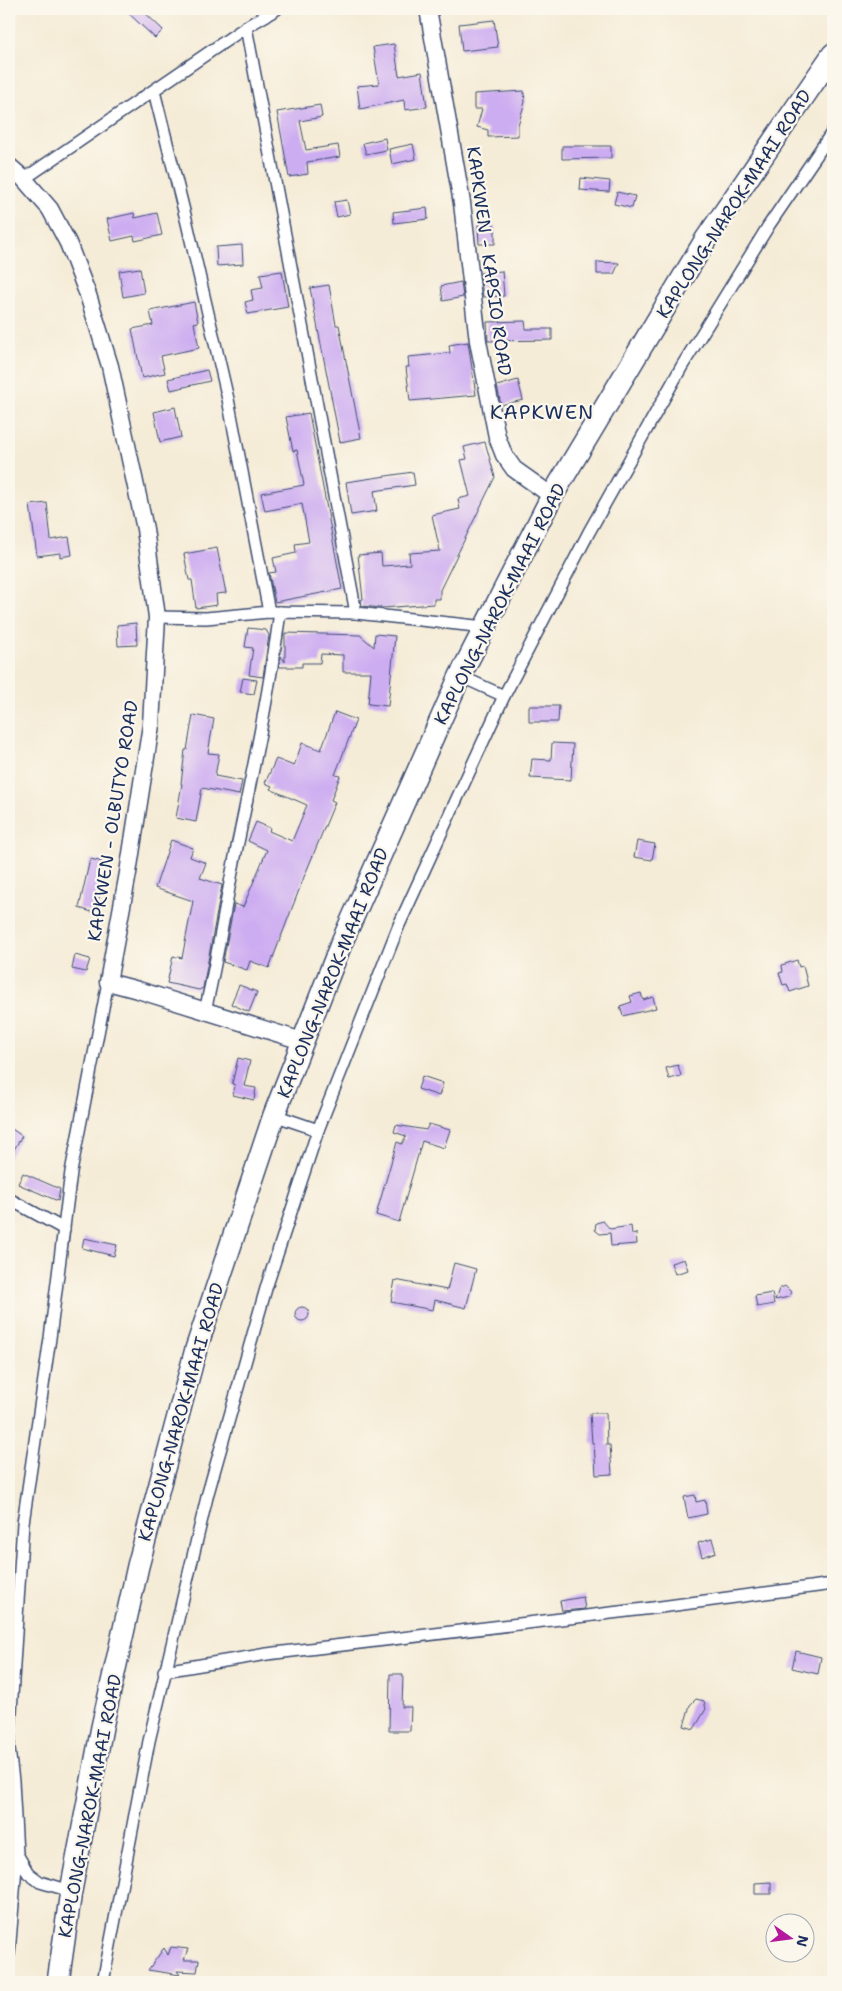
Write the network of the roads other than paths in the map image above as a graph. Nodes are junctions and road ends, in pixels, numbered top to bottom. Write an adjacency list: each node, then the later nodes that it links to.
1 (277, 9): 3 (street)
2 (428, 9): 9 (street, KAPKWEN - KAPSIO ROAD)
3 (246, 27): 5 (street); 11 (street)
4 (833, 54): 9 (highway, KAPLONG-NAROK-MAAI ROAD)
5 (154, 91): 8 (street); 10 (street)
6 (833, 131): 15 (street)
7 (9, 166): 8 (street, KAPKWEN - OLBUTYO ROAD)
8 (24, 179): 12 (street, KAPKWEN - OLBUTYO ROAD)
9 (552, 496): 13 (highway, KAPLONG-NAROK-MAAI ROAD)
10 (274, 612): 11 (street); 12 (street); 17 (street)
11 (356, 612): 13 (street)
12 (157, 617): 16 (street, KAPKWEN - OLBUTYO ROAD)
13 (485, 626): 14 (highway, KAPLONG-NAROK-MAAI ROAD)
14 (460, 676): 15 (street); 18 (highway, KAPLONG-NAROK-MAAI ROAD)
15 (504, 696): 20 (street)
16 (108, 982): 17 (street); 22 (street)
17 (205, 1011): 18 (street)
18 (302, 1041): 19 (highway, KAPLONG-NAROK-MAAI ROAD)
19 (274, 1116): 20 (street); 28 (highway, KAPLONG-NAROK-MAAI ROAD)
20 (318, 1130): 24 (street)
21 (9, 1199): 22 (street)
22 (64, 1229): 25 (street)
23 (833, 1584): 24 (street)
24 (164, 1671): 31 (street)
25 (9, 1743)
26 (9, 1749): 27 (street)
27 (17, 1854): 28 (street); 29 (street)
28 (71, 1891): 30 (highway, KAPLONG-NAROK-MAAI ROAD)
29 (9, 1954)
30 (58, 1982)
31 (103, 1982)

